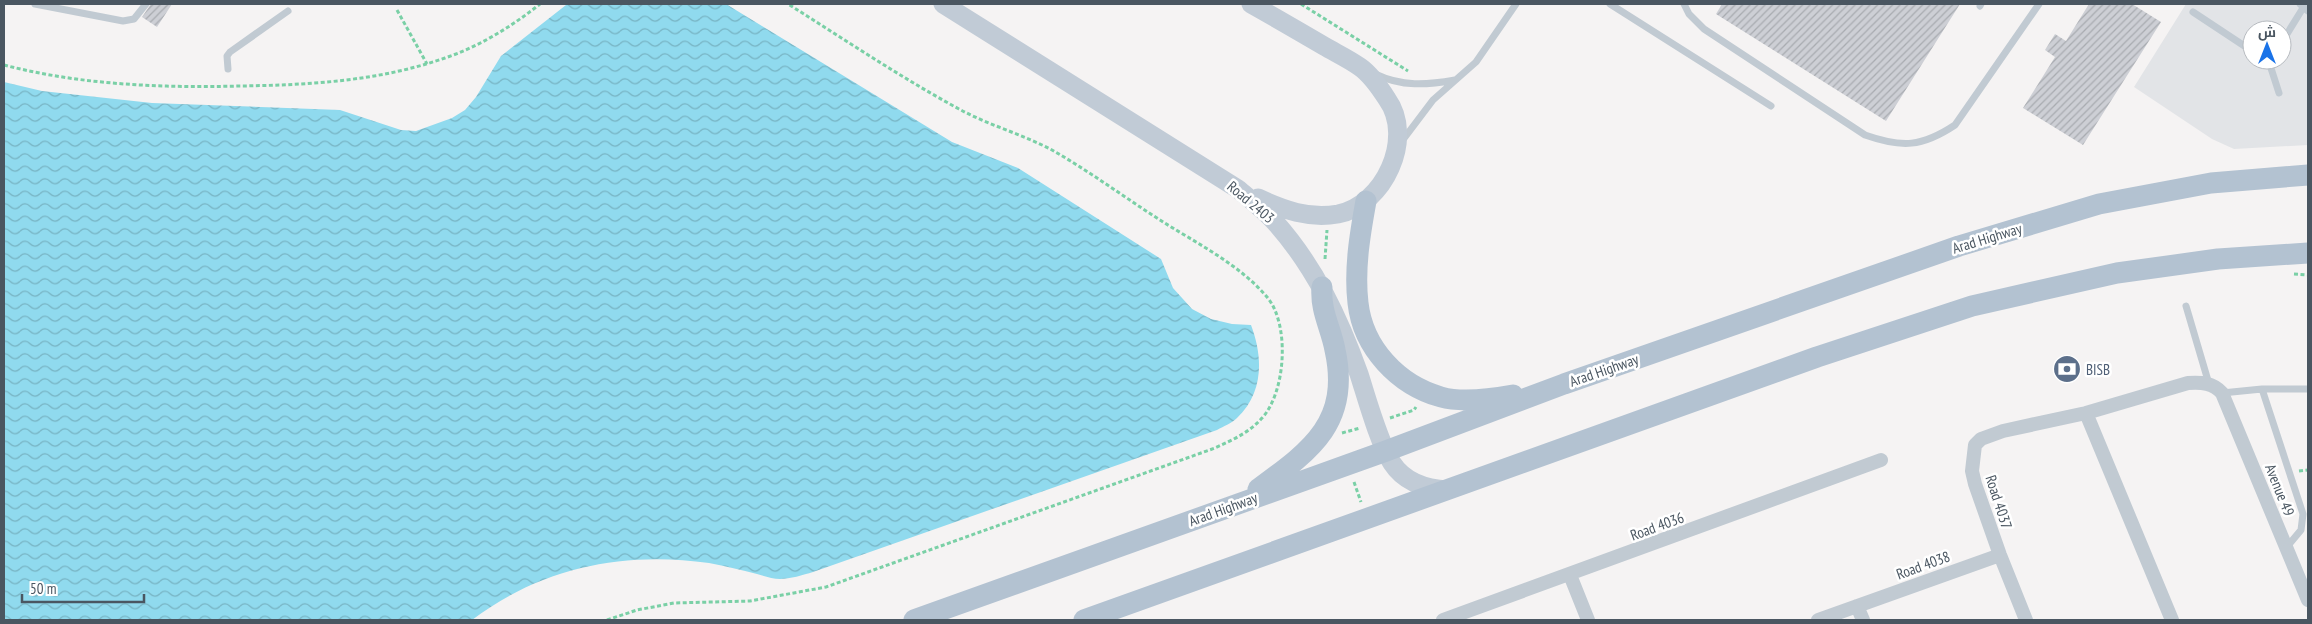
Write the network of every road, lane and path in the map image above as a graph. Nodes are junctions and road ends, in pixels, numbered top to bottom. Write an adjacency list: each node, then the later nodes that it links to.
1 (34, 4): 2 (lane)
2 (146, 4)
3 (540, 4): 18 (path)
4 (788, 4): 55 (path)
5 (943, 4): 29 (main road, Road 2403)
6 (1251, 4): 20 (main road)
7 (1301, 4): 24 (path)
8 (1516, 4): 23 (lane)
9 (1610, 4): 26 (lane)
10 (1684, 4): 11 (lane)
11 (2039, 4)
12 (2304, 8): 16 (lane)
13 (397, 10): 18 (path)
14 (288, 11): 21 (lane)
15 (2193, 12): 17 (lane)
16 (2292, 27)
17 (2242, 44)
18 (426, 64): 19 (path)
19 (4, 65)
20 (1361, 67): 24 (lane); 27 (main road)
21 (228, 69)
22 (2271, 70): 25 (lane)
23 (1458, 80): 24 (lane); 27 (lane)
24 (1430, 84)
25 (2279, 93)
26 (1771, 106)
27 (1397, 151): 30 (main road)
28 (2308, 175): 38 (main road, Arad Highway)
29 (1238, 189): 31 (main road); 36 (main road, Road 2403)
30 (1366, 201): 31 (main road); 38 (main road)
31 (1328, 215): 33 (path)
32 (2308, 253): 47 (main road)
33 (1330, 267)
34 (2290, 274): 35 (path)
35 (2308, 274)
36 (1322, 287): 44 (main road, Road 2403); 48 (main road)
37 (2186, 306): 39 (lane)
38 (1564, 384): 44 (main road, Arad Highway)
39 (2210, 384): 42 (street); 43 (street, Road 4037)
40 (2308, 389): 41 (lane)
41 (2262, 390): 42 (lane); 50 (lane)
42 (2222, 393): 50 (street, Avenue 49)
43 (2086, 413): 51 (street, Road 4037); 63 (street)
44 (1386, 451): 46 (main road, Arad Highway); 47 (main road, Road 2403)
45 (1881, 460): 52 (street, Road 4036)
46 (1348, 464): 48 (main road, Arad Highway); 49 (path)
47 (1448, 490): 49 (main road)
48 (1242, 502): 56 (main road, Arad Highway)
49 (1367, 519): 57 (main road)
50 (2286, 548): 53 (street, Avenue 49)
51 (2000, 555): 54 (street, Road 4038); 62 (street, Road 4037)
52 (1570, 576): 58 (street, Road 4036); 59 (street)
53 (2308, 600)
54 (1858, 606): 60 (street, Road 4038); 61 (street)
55 (607, 620)
56 (914, 620)
57 (1084, 620)
58 (1443, 620)
59 (1588, 620)
60 (1818, 620)
61 (1863, 620)
62 (2026, 620)
63 (2172, 620)

